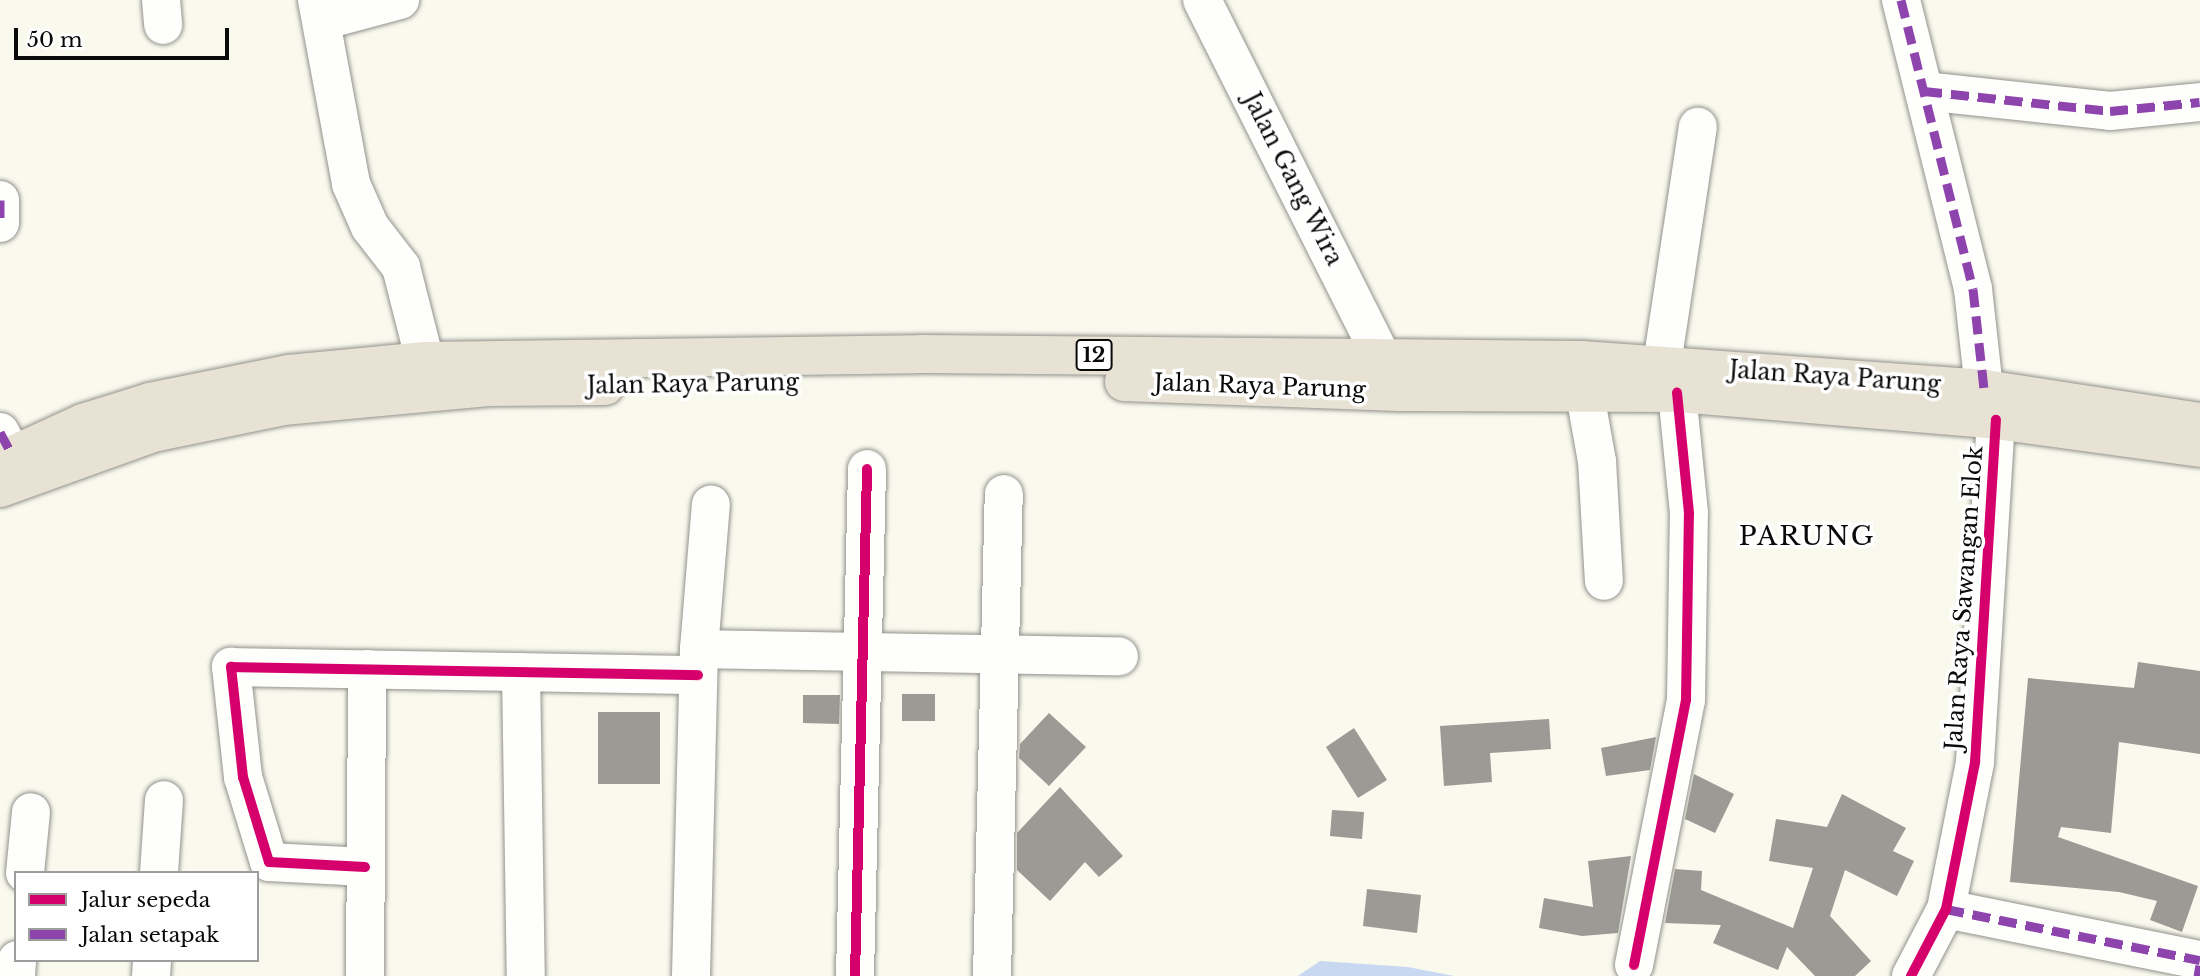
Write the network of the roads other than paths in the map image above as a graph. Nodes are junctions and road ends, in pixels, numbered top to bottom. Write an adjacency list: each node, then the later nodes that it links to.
1 (400, 0): 4 (street)
2 (1202, 0): 11 (street, Jalan Gang Wira)
3 (1901, 0): 5 (street, Jalan Raya Sawangan Elok)
4 (319, 10): 10 (street)
5 (1924, 91): 6 (street); 15 (street, Jalan Raya Sawangan Elok)
6 (2200, 102)
7 (1698, 127): 12 (street)
8 (0, 200): 9 (street)
9 (0, 223)
10 (425, 361): 11 (highway, Jalan Raya Parung / 12); 13 (highway, Jalan Raya Parung / 12)
11 (1392, 375): 12 (highway, Jalan Raya Parung / 12); 13 (highway, Jalan Raya Parung / 12); 14 (highway, Jalan Raya Parung / 12)
12 (1670, 378): 14 (highway, Jalan Raya Parung / 12); 15 (highway, Jalan Raya Parung / 12); 36 (street)
13 (354, 384): 18 (highway, Jalan Raya Parung / 12)
14 (1584, 389): 22 (street)
15 (1990, 405): 16 (highway, Jalan Raya Parung / 12); 17 (highway, Jalan Raya Parung / 12); 34 (street, Jalan Raya Sawangan Elok)
16 (2200, 422)
17 (2200, 448)
18 (3, 459)
19 (867, 469): 23 (street)
20 (1004, 494): 24 (street)
21 (711, 504): 26 (street)
22 (1604, 581)
23 (863, 652): 24 (street); 26 (street); 40 (street)
24 (1000, 654): 25 (street); 41 (street)
25 (1119, 656)
26 (698, 662): 28 (street); 39 (street)
27 (367, 669): 28 (street); 31 (street); 31 (street)
28 (521, 671): 38 (street)
29 (164, 800): 33 (street)
30 (31, 812): 32 (street)
31 (365, 867): 37 (street)
32 (25, 871)
33 (159, 871)
34 (1947, 909): 35 (street); 42 (street, Jalan Raya Sawangan Elok)
35 (2200, 962): 43 (street)
36 (1634, 965)
37 (365, 976)
38 (526, 976)
39 (691, 976)
40 (855, 976)
41 (992, 976)
42 (1911, 976)
43 (2198, 976)

